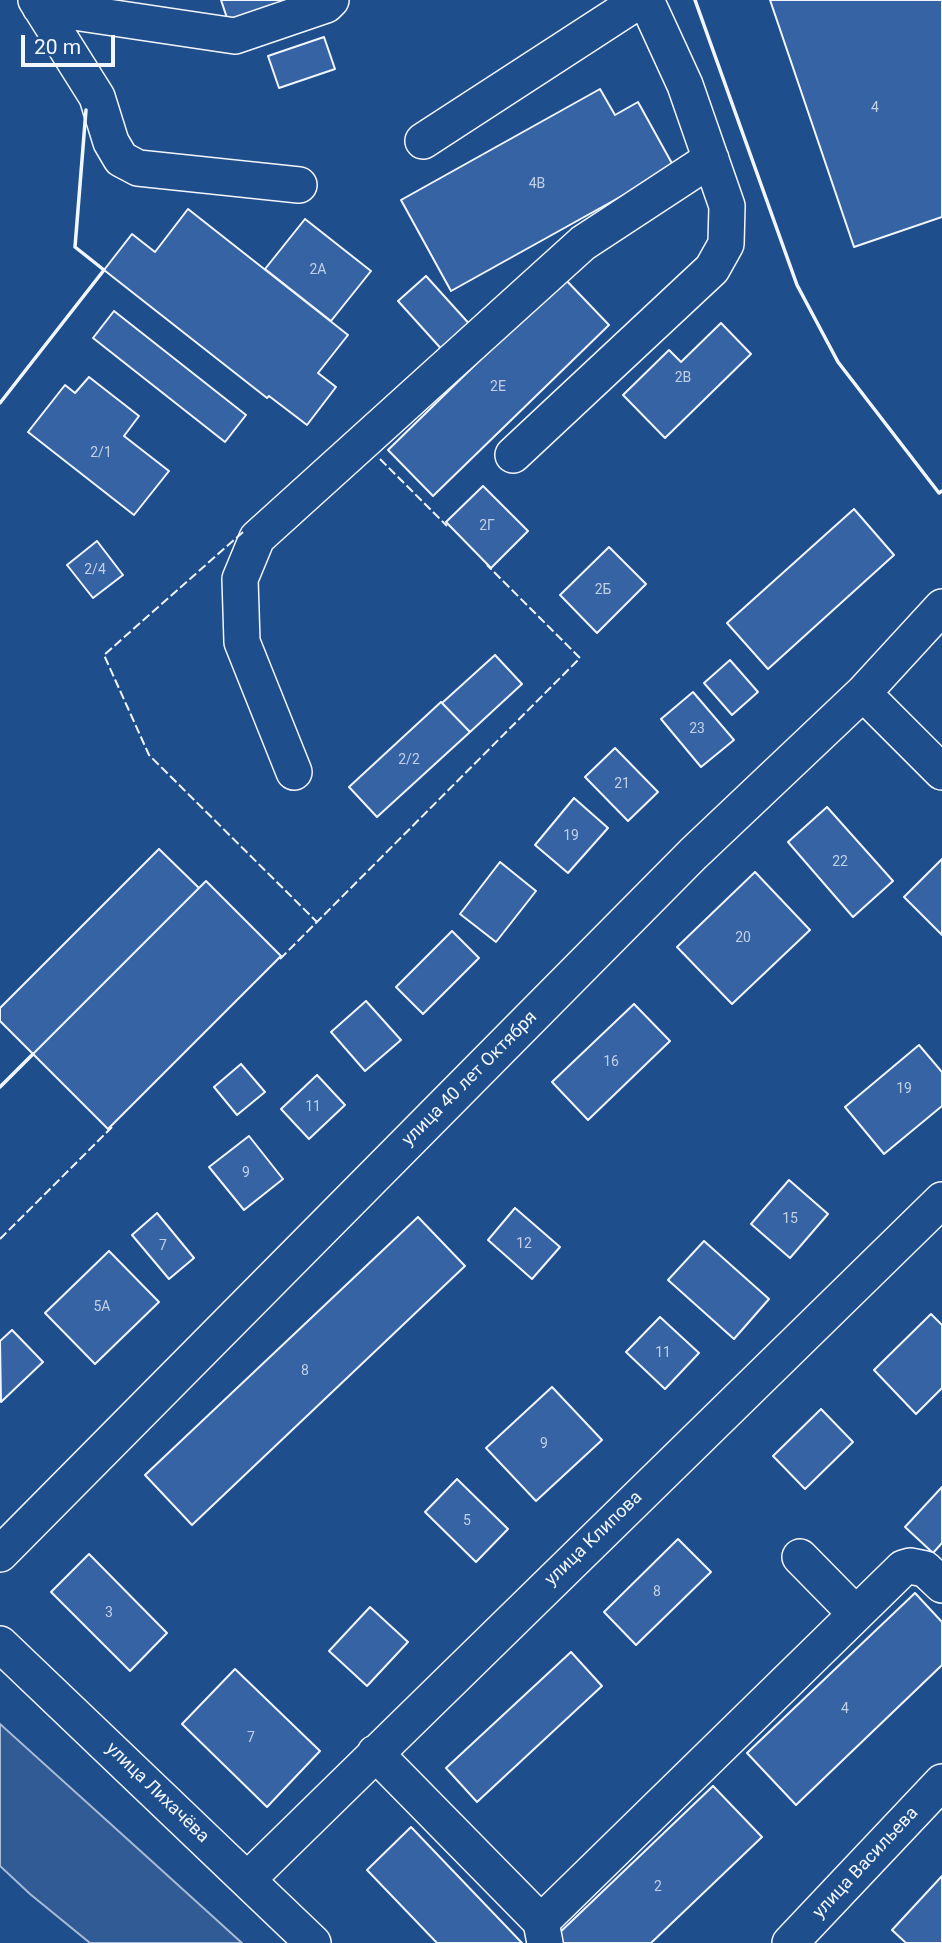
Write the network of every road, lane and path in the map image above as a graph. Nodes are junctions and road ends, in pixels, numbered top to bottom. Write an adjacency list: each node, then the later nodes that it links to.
1 (331, 0): 4 (street)
2 (640, 0): 5 (street)
3 (646, 0): 6 (street)
4 (46, 2): 7 (street)
5 (423, 141)
6 (710, 159): 8 (street); 11 (street)
7 (299, 185)
8 (513, 455)
9 (942, 607): 10 (street, улица 40 лет Октября)
10 (863, 692): 12 (street); 14 (street, улица 40 лет Октября)
11 (294, 772)
12 (942, 772)
13 (942, 1200): 19 (street, улица Клипова)
14 (0, 1554)
15 (800, 1557): 17 (street)
16 (942, 1585): 17 (street)
17 (856, 1614): 22 (street)
18 (0, 1644): 21 (street, улица Лихачёва)
19 (375, 1752): 21 (street, улица Клипова); 22 (street)
20 (942, 1782): 24 (street, улица Васильева)
21 (247, 1880): 23 (street, улица Лихачёва)
22 (543, 1932)
23 (313, 1943)
24 (790, 1943)

